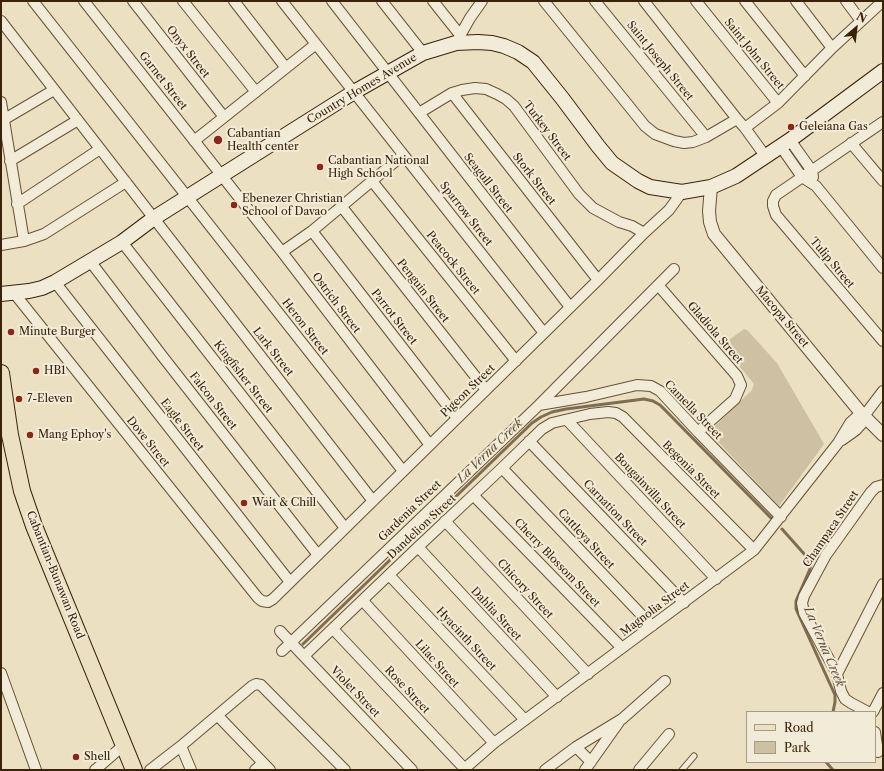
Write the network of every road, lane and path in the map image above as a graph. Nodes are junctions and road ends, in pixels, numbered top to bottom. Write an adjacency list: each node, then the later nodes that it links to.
1 (33, 1): 59 (street, Heron Street)
2 (84, 1): 43 (street, Garnet Street)
3 (133, 1): 36 (street, Onyx Street)
4 (183, 1): 30 (street)
5 (234, 1): 25 (street)
6 (282, 1): 22 (street, Sparrow Street)
7 (332, 1): 27 (street, Seagull Street)
8 (382, 1): 24 (street)
9 (433, 1): 21 (street)
10 (482, 1): 21 (street)
11 (544, 1): 42 (street)
12 (595, 1): 42 (street, Saint Joseph Street)
13 (644, 1): 37 (street)
14 (696, 1): 34 (street, Saint John Street)
15 (745, 1): 28 (street)
16 (796, 1): 23 (street)
17 (846, 1): 19 (street)
18 (883, 1): 19 (street)
19 (862, 21): 23 (street)
20 (3, 27): 29 (street, Lark Street)
21 (458, 39): 24 (main road, Country Homes Avenue); 58 (main road, Country Homes Avenue)
22 (316, 44): 25 (street); 31 (street, Sparrow Street)
23 (832, 48): 28 (street)
24 (423, 53): 27 (main road, Country Homes Avenue)
25 (286, 68): 30 (street)
26 (883, 71): 45 (main road, Country Homes Avenue)
27 (387, 72): 31 (main road, Country Homes Avenue); 35 (street, Seagull Street)
28 (805, 76): 34 (street)
29 (54, 90): 38 (street); 39 (street, Lark Street)
30 (256, 92): 36 (street)
31 (354, 92): 47 (street, Sparrow Street); 51 (main road, Country Homes Avenue)
32 (452, 93): 35 (street, Turkey Street); 64 (street, Turkey Street); 72 (street, Stork Street)
33 (1, 102): 38 (street)
34 (778, 103): 41 (street)
35 (419, 113): 76 (street, Seagull Street)
36 (224, 117): 43 (street)
37 (737, 119): 41 (street); 42 (street)
38 (3, 120): 49 (street)
39 (78, 120): 46 (street, Lark Street); 49 (street)
40 (883, 122): 44 (street)
41 (746, 128): 48 (street)
42 (706, 137)
43 (194, 141): 51 (street, Garnet Street)
44 (851, 143): 50 (street); 54 (street)
45 (786, 144): 48 (main road, Country Homes Avenue); 50 (street); 52 (street)
46 (100, 149): 55 (street, Lark Street); 60 (street)
47 (403, 155): 53 (street); 77 (street, Sparrow Street)
48 (766, 157): 57 (main road, Country Homes Avenue)
49 (10, 162): 60 (street)
50 (812, 171): 52 (street); 56 (street)
51 (222, 176): 59 (main road, Country Homes Avenue); 68 (street, Ostrich Street)
52 (802, 177): 56 (street); 78 (street, Tulip Street)
53 (372, 181): 61 (street); 79 (street, Peacock Street)
54 (883, 181)
55 (126, 182): 62 (street, Lark Street); 65 (street)
56 (816, 186): 71 (street)
57 (711, 187): 58 (main road, Country Homes Avenue); 85 (street, Macopa Street)
58 (682, 192): 64 (street, Pigeon Street)
59 (188, 198): 62 (main road, Country Homes Avenue); 94 (street, Heron Street)
60 (17, 204): 65 (street)
61 (342, 207): 63 (street); 81 (street, Penguin Street)
62 (154, 218): 66 (main road, Country Homes Avenue); 97 (street, Lark Street)
63 (312, 231): 68 (street); 86 (street, Parrot Street)
64 (644, 233): 72 (street, Pigeon Street)
65 (24, 241): 67 (street)
66 (122, 242): 69 (main road, Country Homes Avenue); 100 (street, Kingfisher Street)
67 (1, 244)
68 (282, 252): 92 (street, Ostrich Street)
69 (90, 261): 73 (main road, Country Homes Avenue); 103 (street, Falcon Street)
70 (674, 268): 74 (street, Gardenia Street)
71 (883, 268)
72 (598, 280): 76 (street, Pigeon Street)
73 (54, 282): 75 (main road, Country Homes Avenue); 106 (street, Eagle Street)
74 (658, 285): 83 (street, Gardenia Street); 89 (street, Gladiola Street)
75 (7, 293): 109 (street, Dove Street)
76 (570, 307): 77 (street, Pigeon Street)
77 (544, 333): 79 (street, Pigeon Street)
78 (883, 341)
79 (516, 361): 81 (street, Pigeon Street)
80 (1, 373): 88 (main road, Cabantian-Bunawan Road)
81 (486, 390): 86 (street, Pigeon Street)
82 (883, 391): 85 (street, Magnolia Street)
83 (538, 405): 89 (street, Camella Street); 114 (street, Gardenia Street)
84 (608, 412): 87 (street, Dandelion Street); 102 (street, Begonia Street)
85 (864, 416): 90 (street, Macopa Street); 98 (street, Magnolia Street)
86 (457, 418): 92 (street, Pigeon Street)
87 (567, 420): 91 (street, Dandelion Street); 105 (street, Bougainvilla Street)
88 (5, 428): 132 (main road, Cabantian-Bunawan Road)
89 (698, 432): 98 (street, Camella Street)
90 (883, 435)
91 (530, 440): 93 (street, Dandelion Street); 110 (street, Carnation Street)
92 (430, 445): 94 (street, Pigeon Street)
93 (502, 468): 96 (street, Dandelion Street); 111 (street, Cattleya Street)
94 (403, 471): 97 (street, Pigeon Street)
95 (882, 485): 119 (street, Champaca Street)
96 (473, 495): 99 (street, Dandelion Street); 115 (street, Cherry Blossom Street)
97 (373, 501): 100 (street, Pigeon Street)
98 (781, 517): 102 (street, Magnolia Street)
99 (445, 521): 101 (street, Dandelion Street); 118 (street, Chicory Street)
100 (345, 528): 103 (street, Pigeon Street)
101 (418, 547): 104 (street, Dandelion Street); 123 (street, Dahlia Street)
102 (754, 550): 105 (street, Magnolia Street)
103 (318, 555): 106 (street, Pigeon Street)
104 (388, 574): 108 (street, Dandelion Street); 128 (street, Hyacinth Street)
105 (716, 579): 110 (street, Magnolia Street)
106 (290, 582): 109 (street, Pigeon Street)
107 (883, 584): 119 (street)
108 (363, 601): 112 (street, Dandelion Street); 131 (street, Lilac Street)
109 (265, 602)
110 (684, 603): 111 (street, Magnolia Street)
111 (652, 626): 115 (street, Magnolia Street)
112 (333, 628): 117 (street, Dandelion Street); 139 (street, Rose Street)
113 (280, 631): 114 (street, Violet Street)
114 (290, 642): 116 (street, Gardenia Street); 117 (street, Violet Street)
115 (622, 648): 118 (street, Magnolia Street)
116 (282, 650)
117 (304, 656): 146 (street, Violet Street)
118 (588, 674): 123 (street, Magnolia Street)
119 (837, 674): 124 (street, Champaca Street)
120 (1, 675): 140 (street)
121 (665, 681): 127 (street)
122 (883, 693): 125 (street)
123 (557, 697): 128 (street, Magnolia Street)
124 (866, 711)
125 (874, 711)
126 (218, 716): 133 (street); 138 (street); 145 (street)
127 (622, 719): 134 (street); 137 (street)
128 (525, 720): 131 (street, Magnolia Street)
129 (668, 734): 148 (street)
130 (876, 739): 135 (street)
131 (494, 744): 139 (street, Magnolia Street)
132 (124, 745): 141 (street); 142 (main road, Cabantian-Bunawan Road)
133 (180, 746): 143 (street); 144 (street)
134 (576, 747): 137 (street); 147 (street)
135 (878, 752)
136 (694, 756): 149 (lane)
137 (588, 766)
138 (263, 768)
139 (463, 769)
140 (36, 770)
141 (95, 770)
142 (134, 770)
143 (150, 770)
144 (191, 770)
145 (345, 770)
146 (412, 770)
147 (545, 770)
148 (639, 770)
149 (682, 770)

